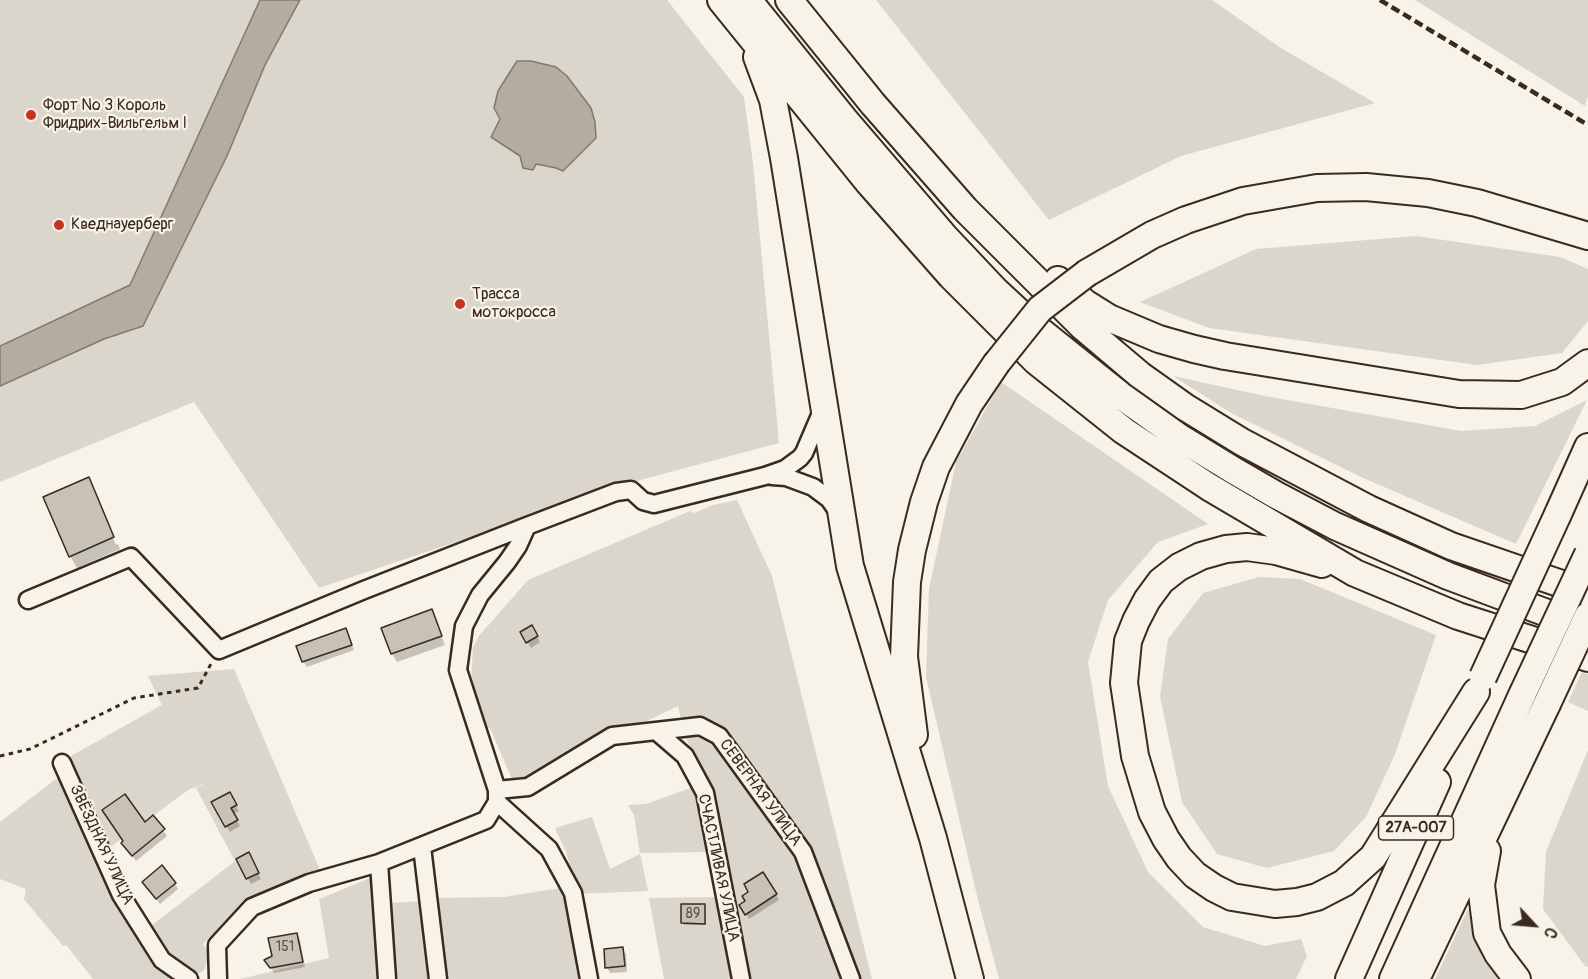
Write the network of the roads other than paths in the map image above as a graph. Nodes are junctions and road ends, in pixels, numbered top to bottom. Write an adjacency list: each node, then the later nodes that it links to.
1 (721, 0): 4 (highway)
2 (748, 0): 18 (highway)
3 (789, 0): 5 (highway)
4 (745, 30): 8 (highway); 14 (highway)
5 (965, 209): 7 (highway); 15 (highway)
6 (1588, 236): 24 (highway, bridge)
7 (1588, 363)
8 (823, 405): 10 (street); 11 (highway)
9 (1588, 447): 20 (highway, 27А-007, bridge)
10 (765, 476): 11 (street); 12 (street)
11 (842, 517): 24 (highway)
12 (528, 526): 16 (street); 23 (street)
13 (1588, 554): 37 (highway, 27А-007, bridge)
14 (1355, 573): 19 (highway); 20 (highway)
15 (1588, 593)
16 (28, 600)
17 (1588, 616): 25 (highway, bridge)
18 (1588, 625)
19 (1588, 658)
20 (1480, 685): 36 (highway, 27А-007)
21 (656, 731): 23 (street); 33 (street, СЧАСТЛИВАЯ УЛИЦА); 34 (street, СЕВЕРНАЯ УЛИЦА)
22 (62, 763): 28 (street, ЗВЁЗДНАЯ УЛИЦА)
23 (497, 796): 26 (street); 32 (street)
24 (927, 819): 35 (highway)
25 (1492, 822): 38 (highway); 39 (highway)
26 (422, 847): 27 (street); 31 (street)
27 (379, 863): 29 (street); 30 (street)
28 (189, 979)
29 (218, 979)
30 (387, 979)
31 (438, 979)
32 (589, 979)
33 (741, 979)
34 (850, 979)
35 (970, 979)
36 (1349, 979)
37 (1393, 979)
38 (1416, 979)
39 (1516, 979)

